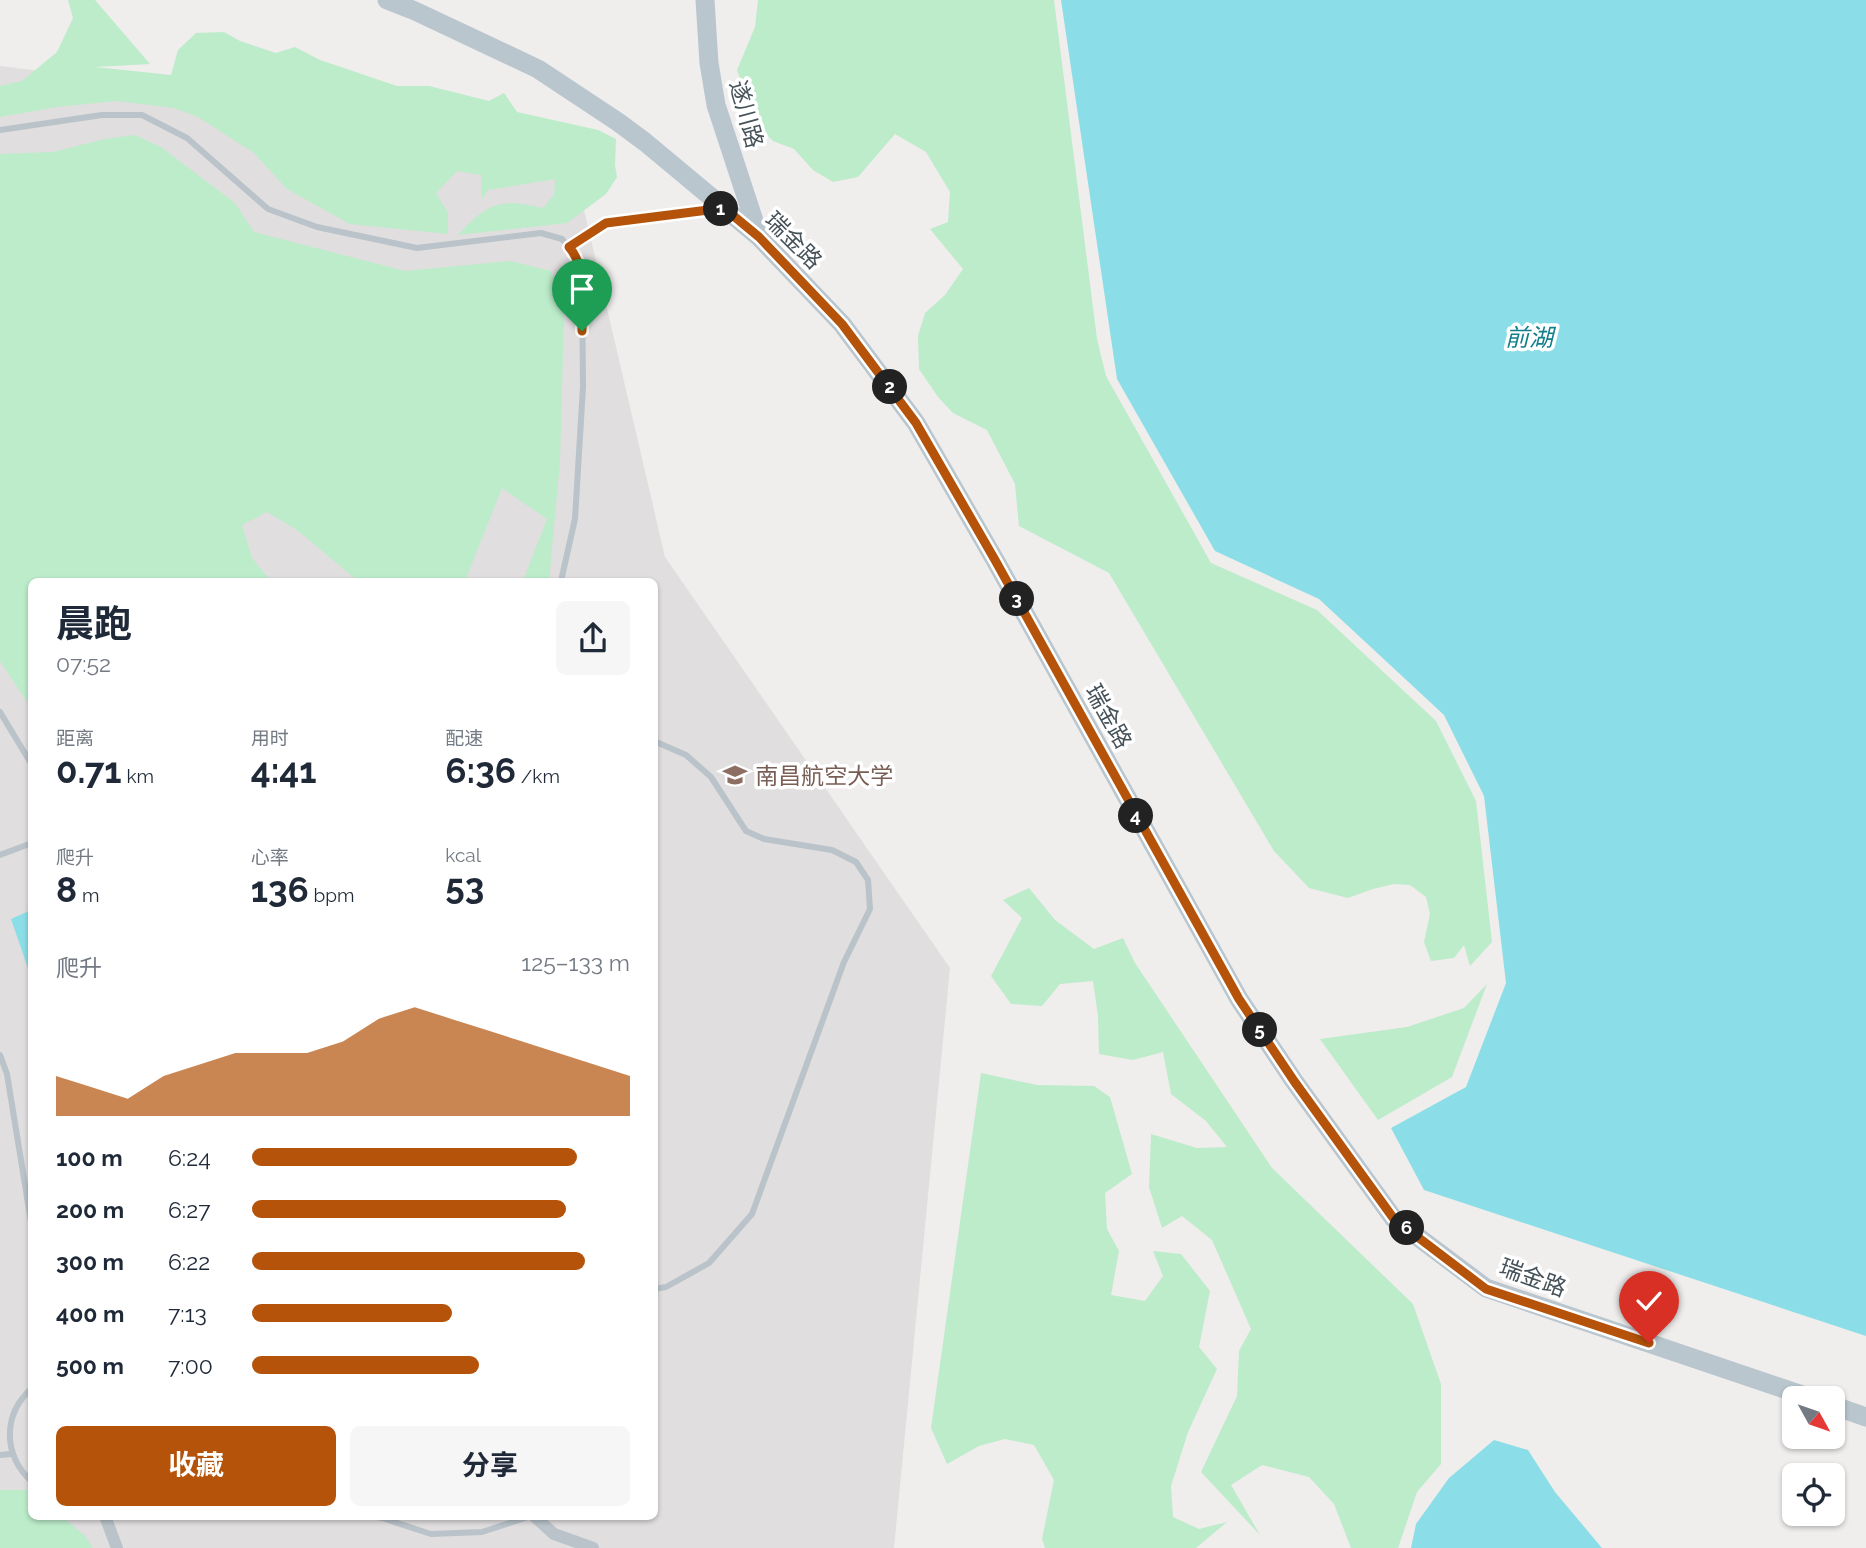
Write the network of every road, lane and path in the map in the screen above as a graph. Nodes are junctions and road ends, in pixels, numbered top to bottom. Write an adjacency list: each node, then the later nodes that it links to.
1 (387, 0): 4 (street, 瑞金路)
2 (705, 0): 5 (street, 遂川路)
3 (0, 130): 6 (lane)
4 (724, 208): 5 (street, 瑞金路); 6 (lane)
5 (759, 237): 16 (street, 瑞金路)
6 (569, 247): 7 (lane)
7 (562, 578)
8 (0, 712): 10 (lane)
9 (658, 743): 15 (lane)
10 (28, 758)
11 (28, 844): 12 (lane)
12 (0, 855)
13 (0, 1055): 14 (lane)
14 (28, 1203)
15 (658, 1288)
16 (1782, 1388)
17 (28, 1392): 20 (lane)
18 (1845, 1410): 19 (street)
19 (1866, 1417)
20 (11, 1454): 21 (lane); 22 (lane)
21 (0, 1455)
22 (28, 1478)
23 (106, 1520): 27 (street)
24 (388, 1520): 25 (lane)
25 (520, 1520)
26 (537, 1520): 28 (street)
27 (117, 1548)
28 (593, 1548)

